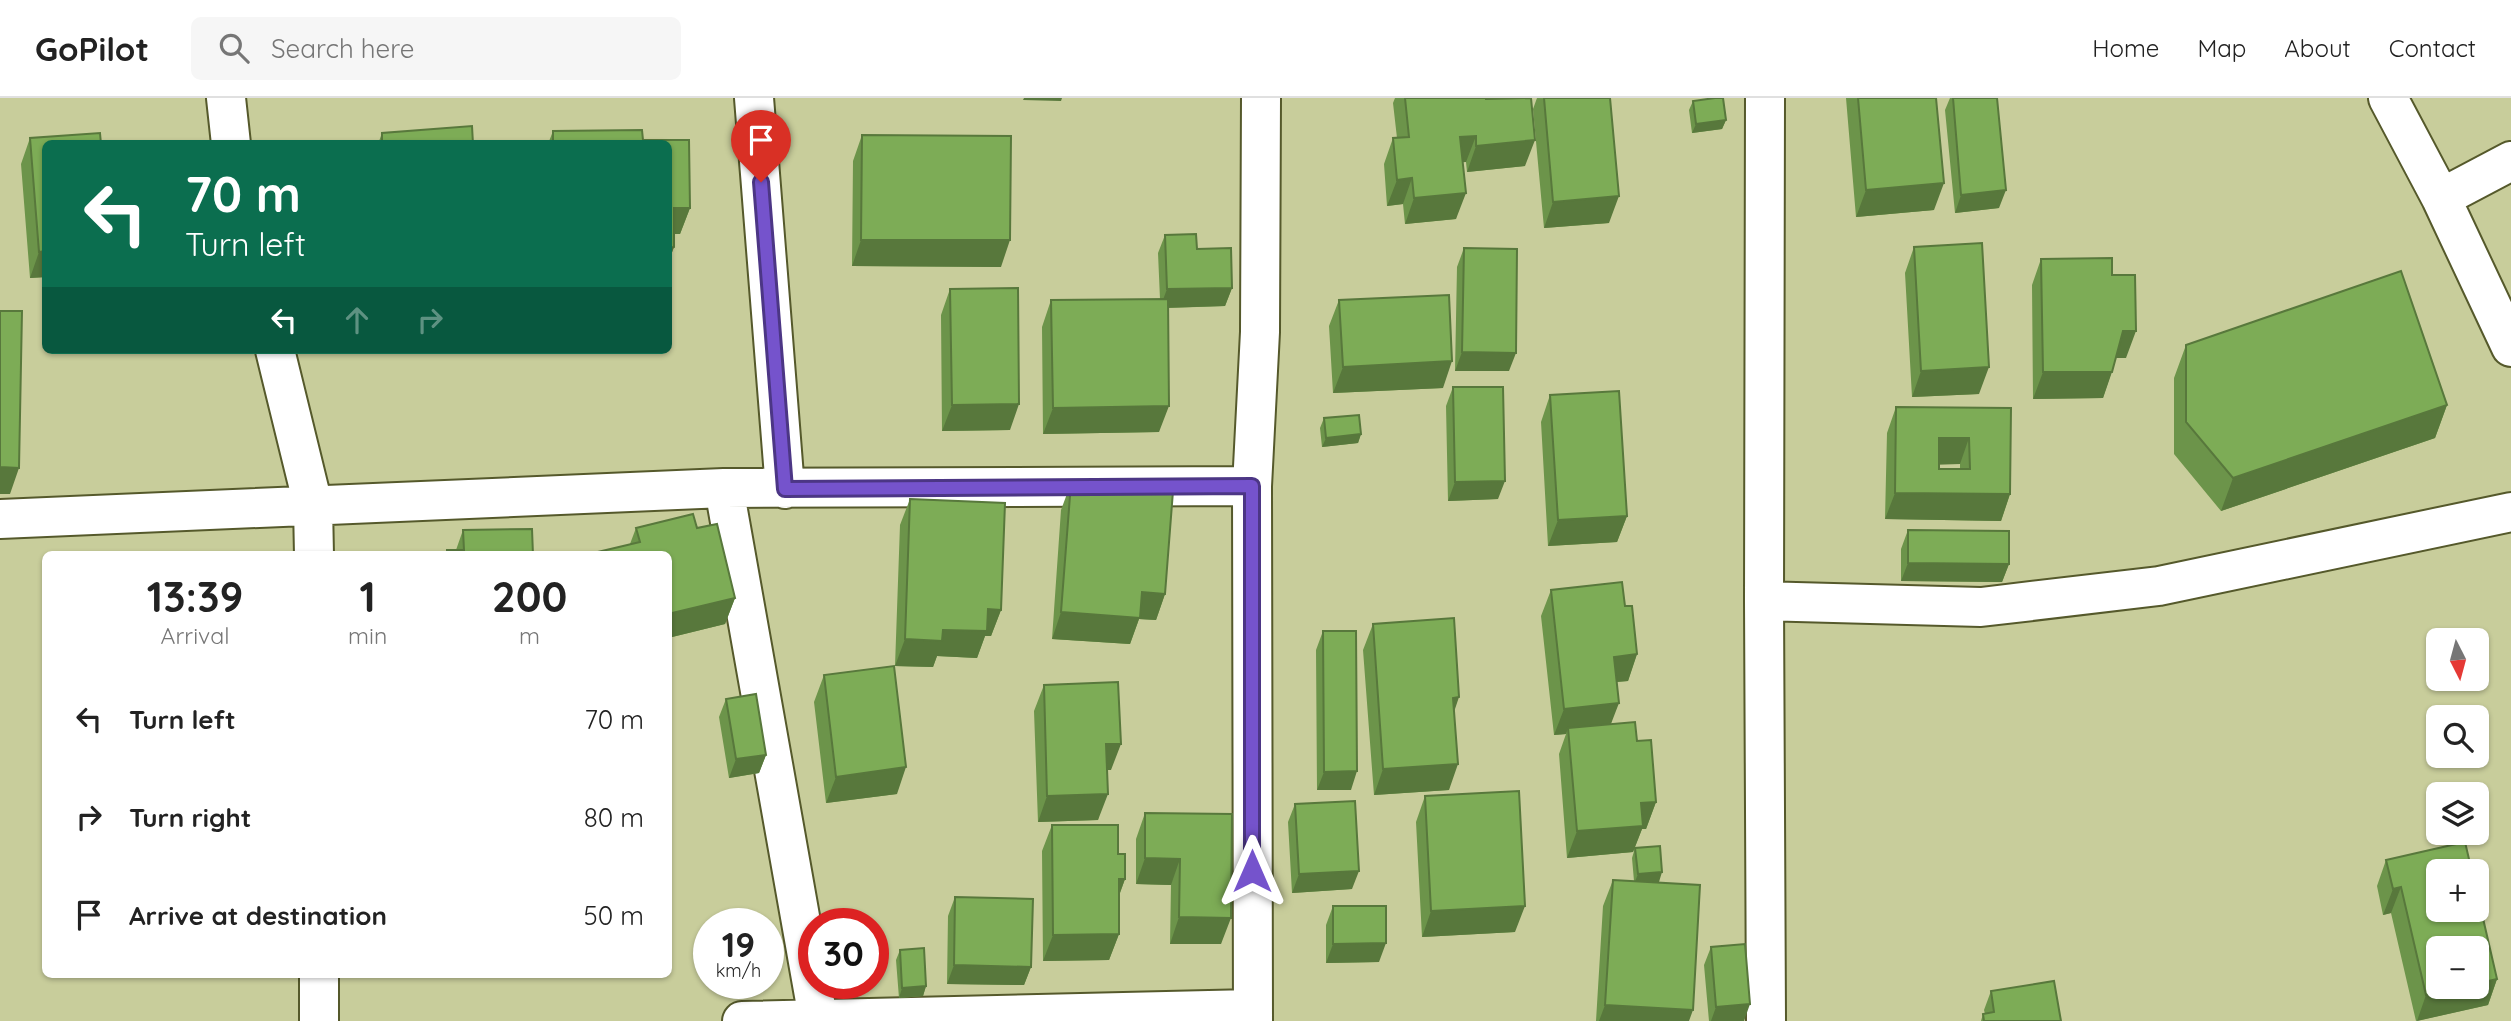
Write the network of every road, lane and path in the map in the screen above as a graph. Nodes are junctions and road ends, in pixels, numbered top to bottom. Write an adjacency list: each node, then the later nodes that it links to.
1 (226, 98): 6 (street)
2 (754, 98): 13 (street)
3 (1261, 98): 11 (street)
4 (1765, 98): 18 (street)
5 (2388, 98): 8 (street)
6 (231, 140)
7 (2511, 161): 8 (street)
8 (2441, 198): 9 (street)
9 (2511, 347)
10 (276, 354): 14 (street)
11 (1252, 486): 13 (street); 20 (street)
12 (724, 488): 13 (street); 14 (street); 21 (street)
13 (785, 489)
14 (313, 505): 16 (street); 17 (street)
15 (2511, 512): 18 (street)
16 (0, 519)
17 (314, 551)
18 (1764, 601): 24 (street)
19 (319, 978): 22 (street)
20 (1253, 1015): 21 (street)
21 (818, 1018): 23 (street)
22 (319, 1021)
23 (742, 1021)
24 (1766, 1021)

